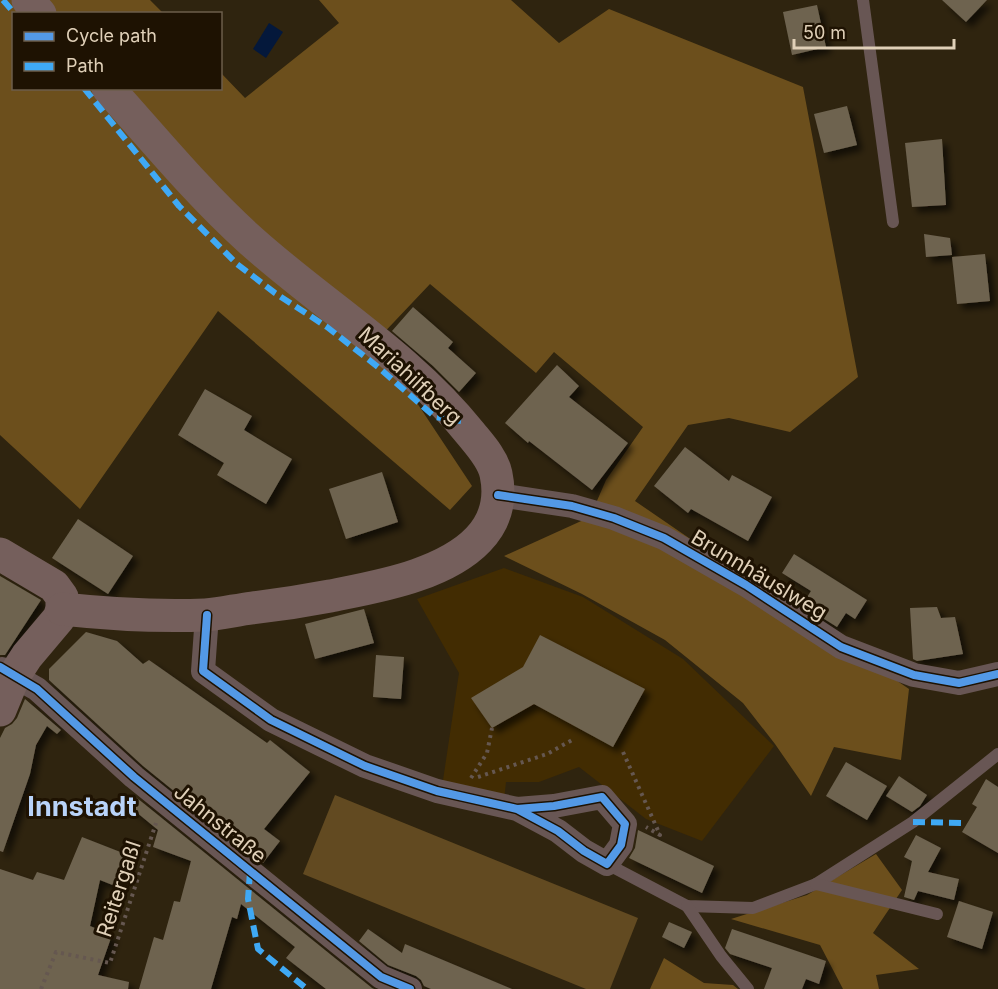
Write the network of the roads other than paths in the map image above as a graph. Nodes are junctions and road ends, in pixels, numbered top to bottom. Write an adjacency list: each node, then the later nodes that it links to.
1 (28, 0): 3 (main road)
2 (863, 0): 5 (lane)
3 (38, 12)
4 (110, 90): 6 (main road, Mariahilfberg)
5 (893, 222)
6 (498, 495): 9 (main road, Mariahilfberg); 11 (street, Brunnhäuslweg)
7 (0, 554): 8 (main road)
8 (62, 609): 9 (main road, Mariahilfberg); 10 (main road)
9 (207, 615): 14 (street)
10 (7, 671): 12 (main road); 19 (street, Jahnstraße)
11 (998, 674)
12 (0, 710)
13 (998, 754): 16 (lane)
14 (517, 809): 15 (street); 15 (street)
15 (607, 864): 17 (lane)
16 (816, 884): 17 (lane); 18 (lane)
17 (687, 906): 20 (lane)
18 (937, 914)
19 (410, 989)
20 (748, 989)

